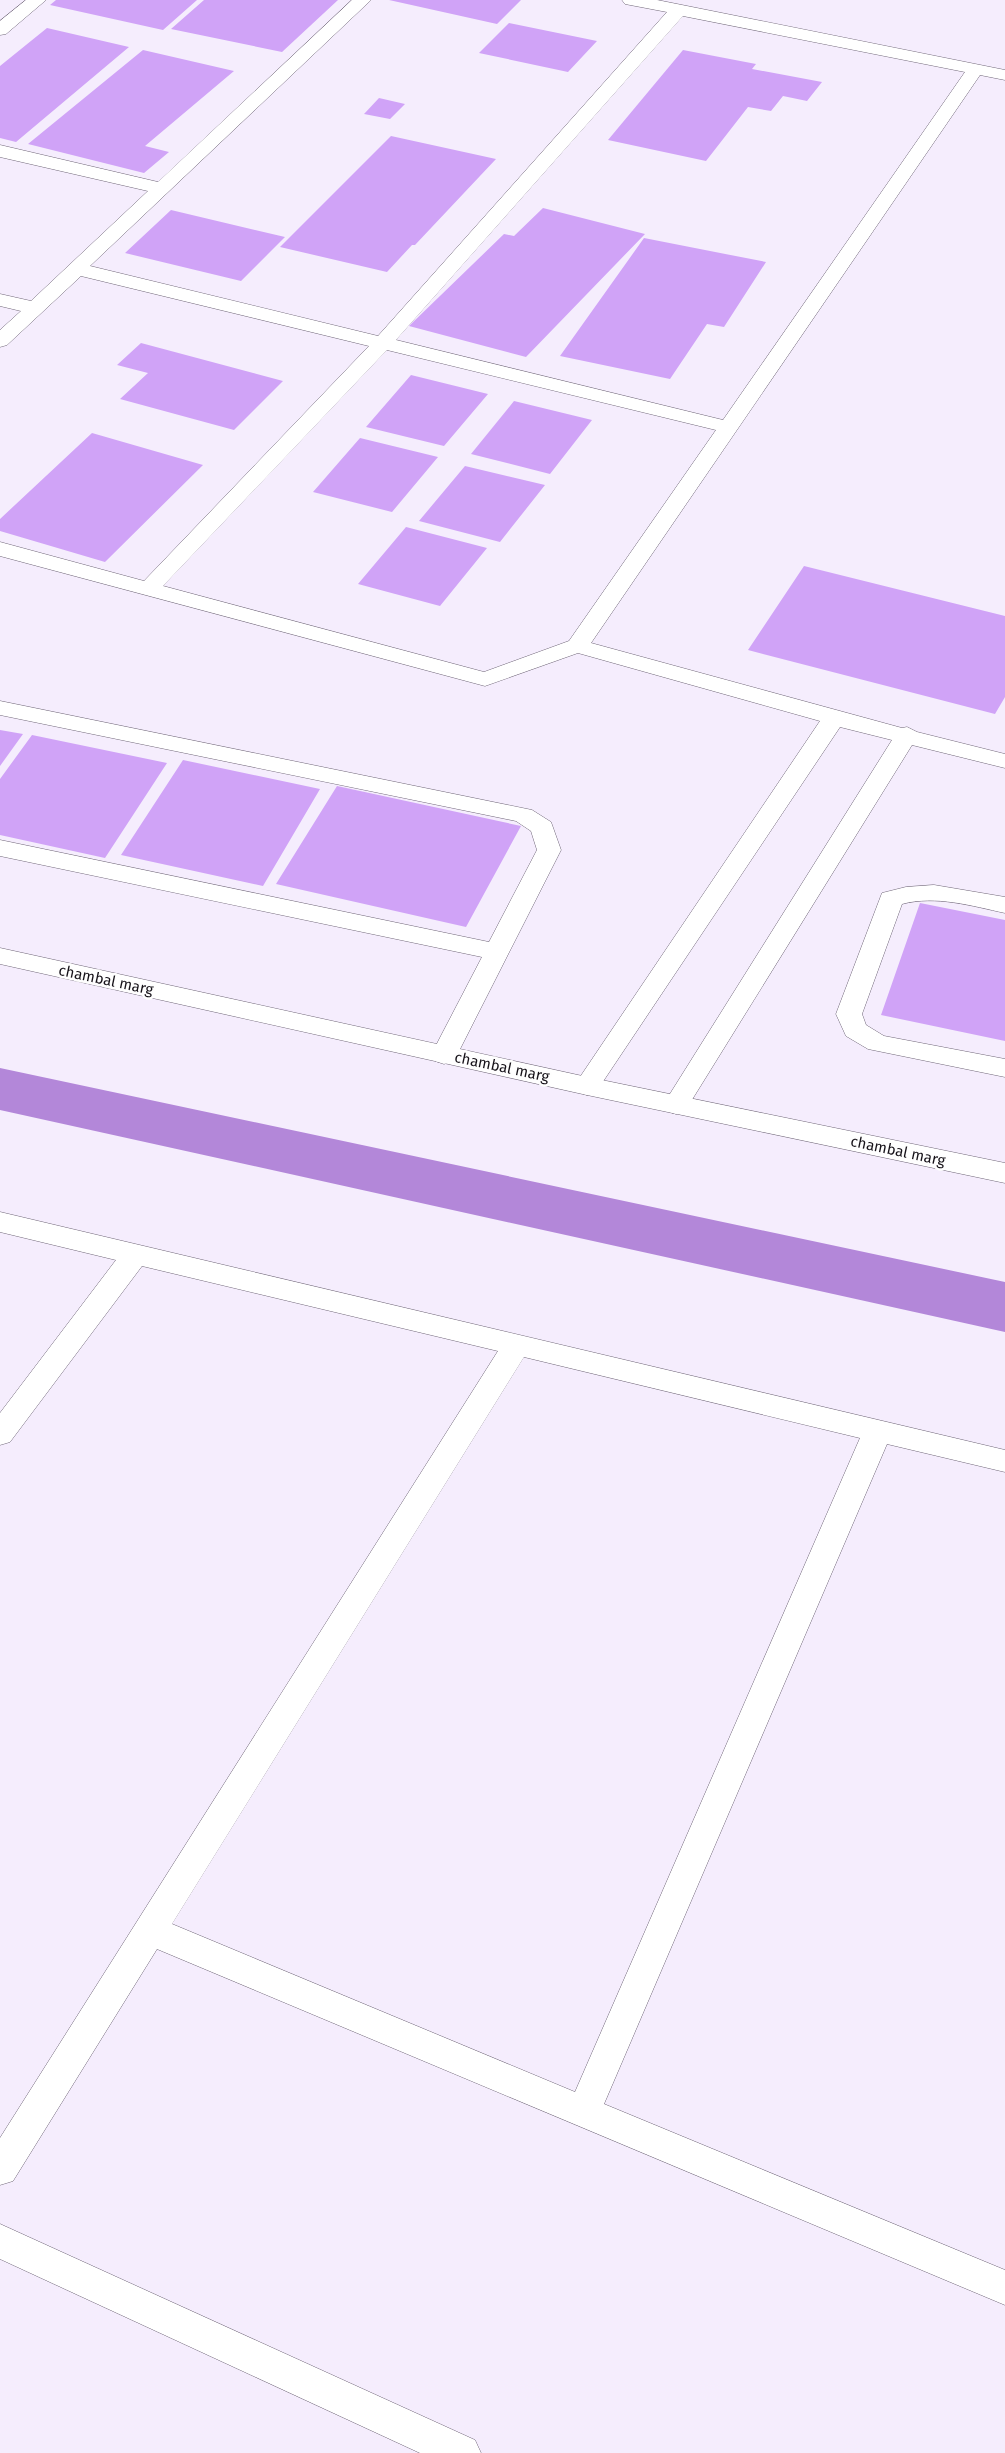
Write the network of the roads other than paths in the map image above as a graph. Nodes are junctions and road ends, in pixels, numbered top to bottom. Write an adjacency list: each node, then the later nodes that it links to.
1 (37, 0): 5 (street)
2 (362, 0): 9 (street)
3 (631, 0): 4 (street)
4 (680, 10): 6 (street); 14 (street)
5 (0, 30)
6 (976, 69): 7 (street); 15 (street)
7 (1005, 75)
8 (0, 151): 9 (street)
9 (162, 189): 10 (street)
10 (77, 269): 12 (street); 14 (street)
11 (0, 300): 12 (street)
12 (35, 308): 13 (street)
13 (0, 341)
14 (382, 344): 15 (street); 17 (street)
15 (728, 427): 18 (street)
16 (0, 549): 17 (street)
17 (148, 589): 18 (street)
18 (577, 646): 20 (street)
19 (0, 708): 25 (street)
20 (834, 718): 21 (street); 29 (street)
21 (907, 734): 22 (street); 30 (street)
22 (1005, 761)
23 (0, 848): 25 (street)
24 (1005, 905): 28 (street)
25 (497, 952): 27 (street)
26 (0, 956): 27 (street, chambal marg)
27 (444, 1055): 29 (street, chambal marg)
28 (1005, 1068)
29 (587, 1086): 30 (street, chambal marg)
30 (676, 1105): 31 (street, chambal marg)
31 (1005, 1173)
32 (0, 1222): 33 (street)
33 (136, 1254): 34 (street); 36 (street)
34 (517, 1345): 35 (street); 38 (street)
35 (878, 1431): 37 (street); 39 (street)
36 (0, 1434)
37 (1005, 1461)
38 (149, 1930): 39 (street); 40 (street)
39 (584, 2111): 42 (street)
40 (0, 2169)
41 (0, 2241): 43 (street)
42 (1005, 2288)
43 (423, 2445): 44 (street)
44 (462, 2453)

